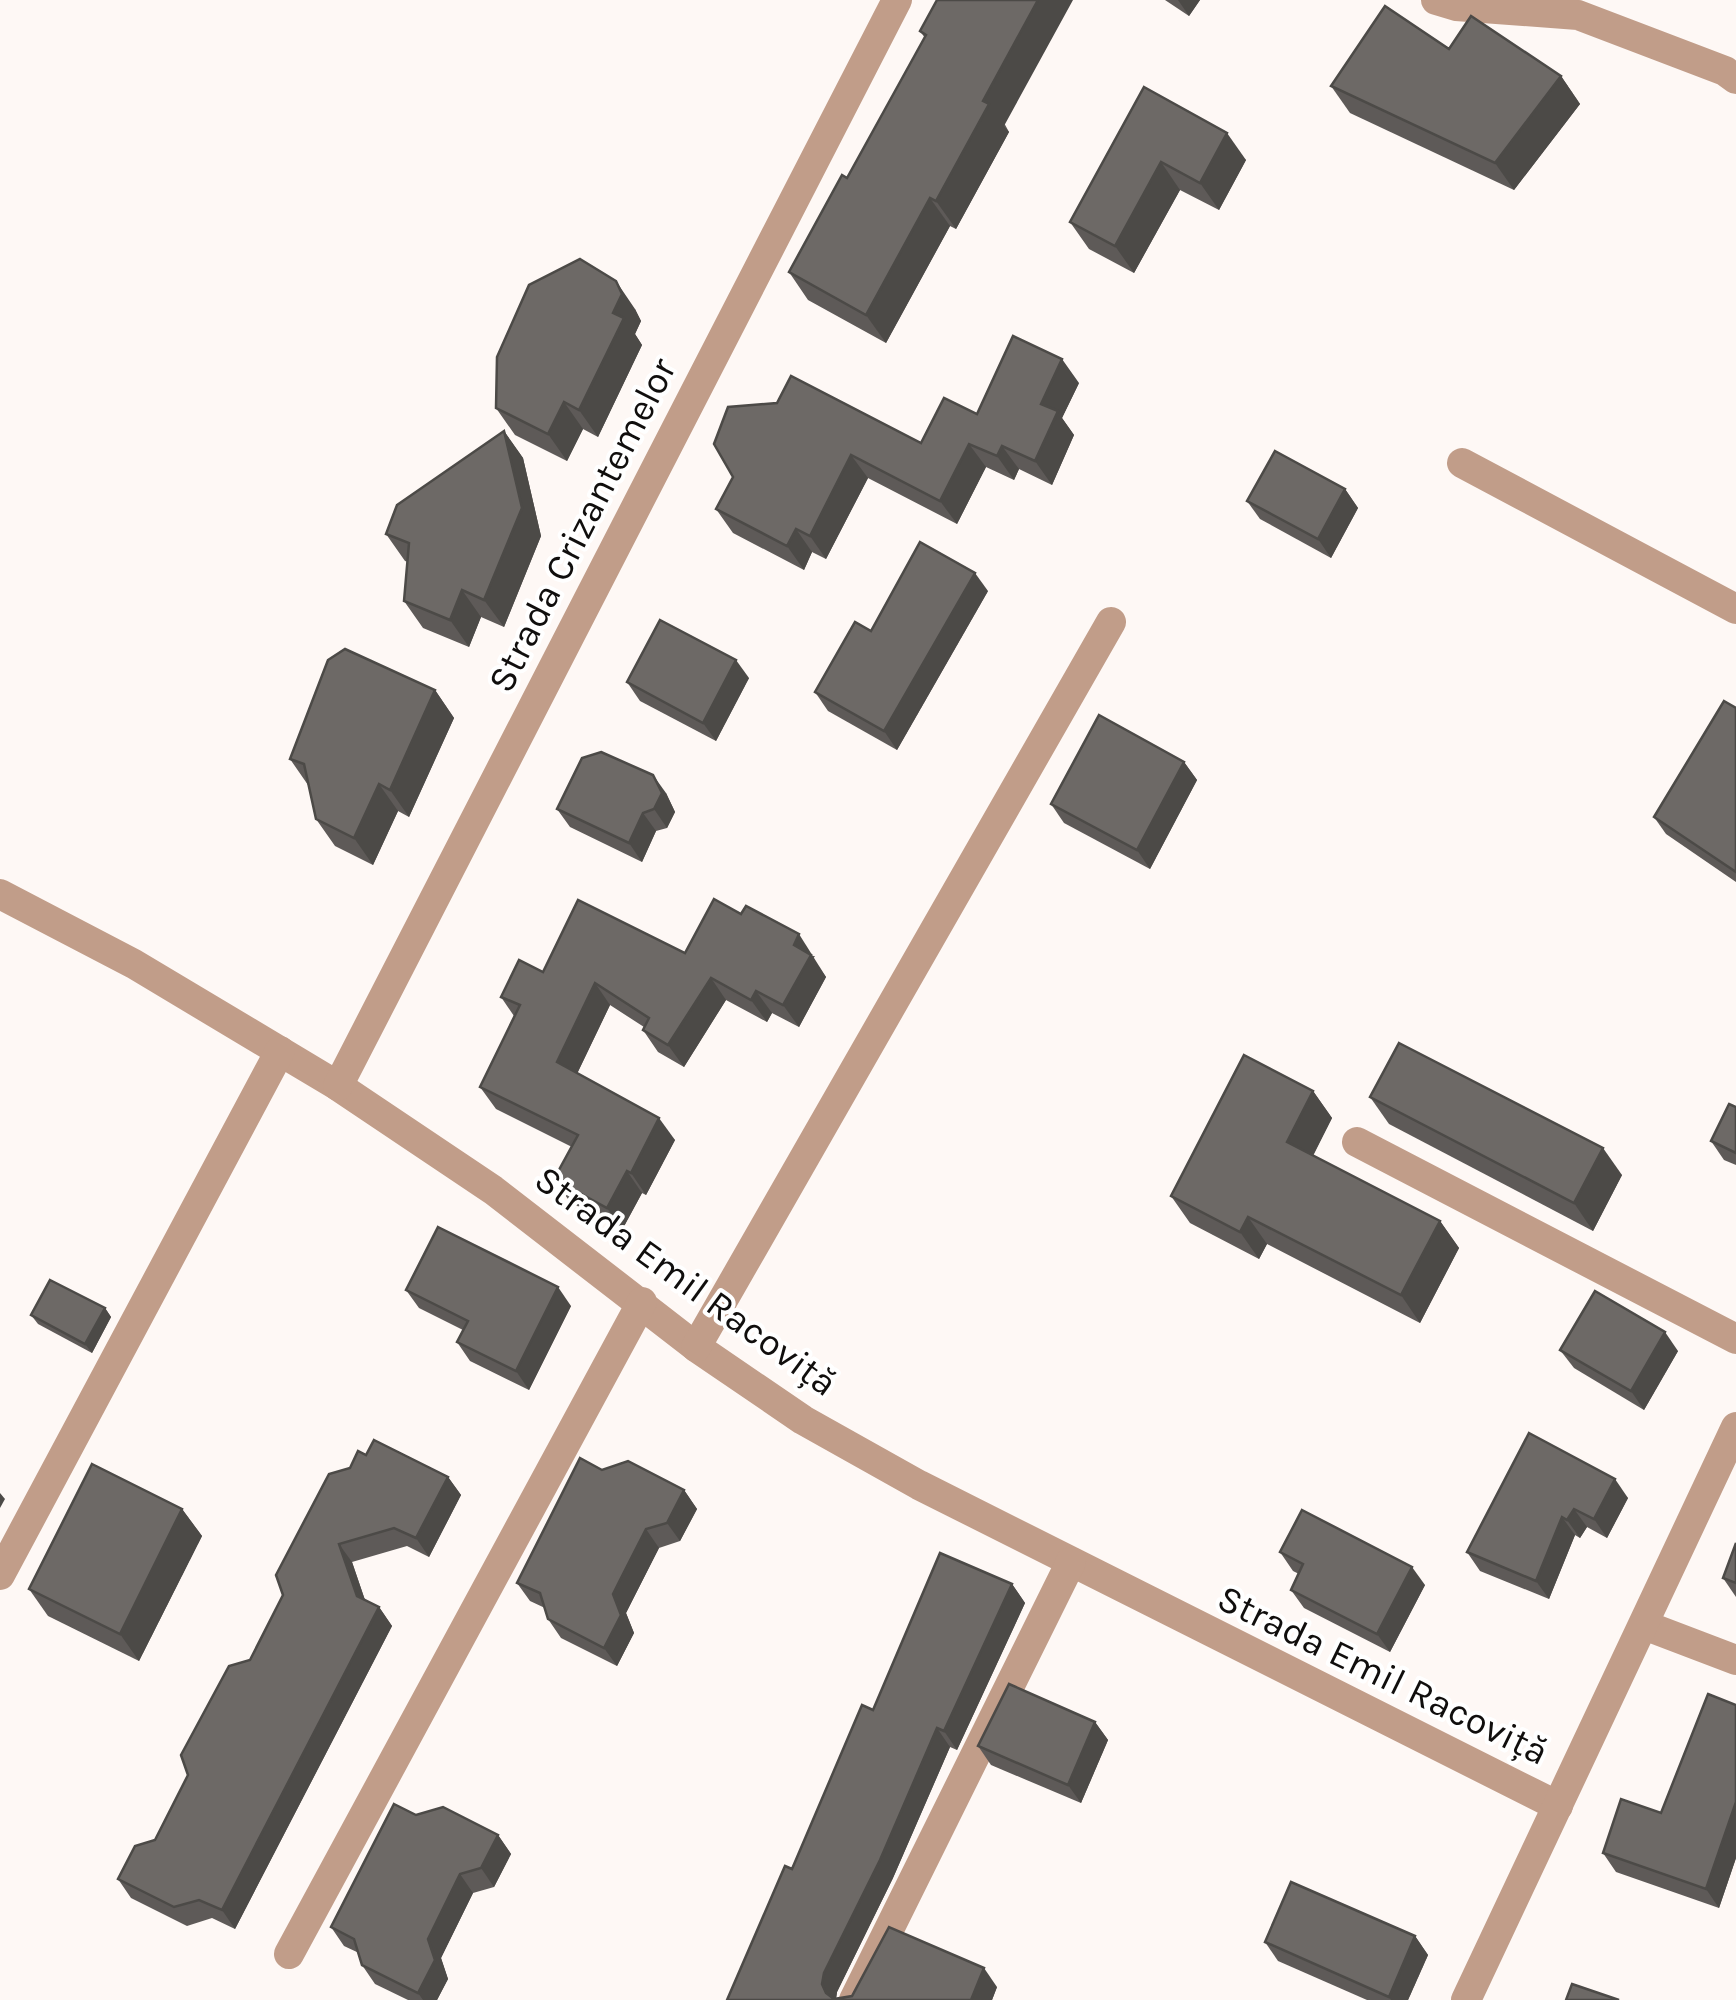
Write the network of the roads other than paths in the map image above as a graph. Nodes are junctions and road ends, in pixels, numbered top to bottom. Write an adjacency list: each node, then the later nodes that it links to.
1 (897, 0): 9 (street, Strada Crizantemelor)
2 (1436, 0): 3 (street)
3 (1736, 79)
4 (1462, 462): 5 (street)
5 (1736, 610)
6 (1111, 622): 13 (street)
7 (0, 894): 8 (street, Strada Emil Racoviță)
8 (280, 1050): 9 (street, Strada Emil Racoviță); 16 (street)
9 (338, 1086): 11 (street, Strada Emil Racoviță)
10 (1357, 1142): 12 (street)
11 (642, 1302): 13 (street, Strada Emil Racoviță); 20 (street)
12 (1736, 1339)
13 (696, 1347): 15 (street, Strada Emil Racoviță)
14 (1736, 1427): 17 (street)
15 (1071, 1562): 19 (street, Strada Emil Racoviță); 21 (street)
16 (0, 1575)
17 (1644, 1625): 18 (street); 19 (street)
18 (1736, 1660)
19 (1558, 1806): 22 (street)
20 (289, 1954)
21 (854, 2000)
22 (1466, 2000)

